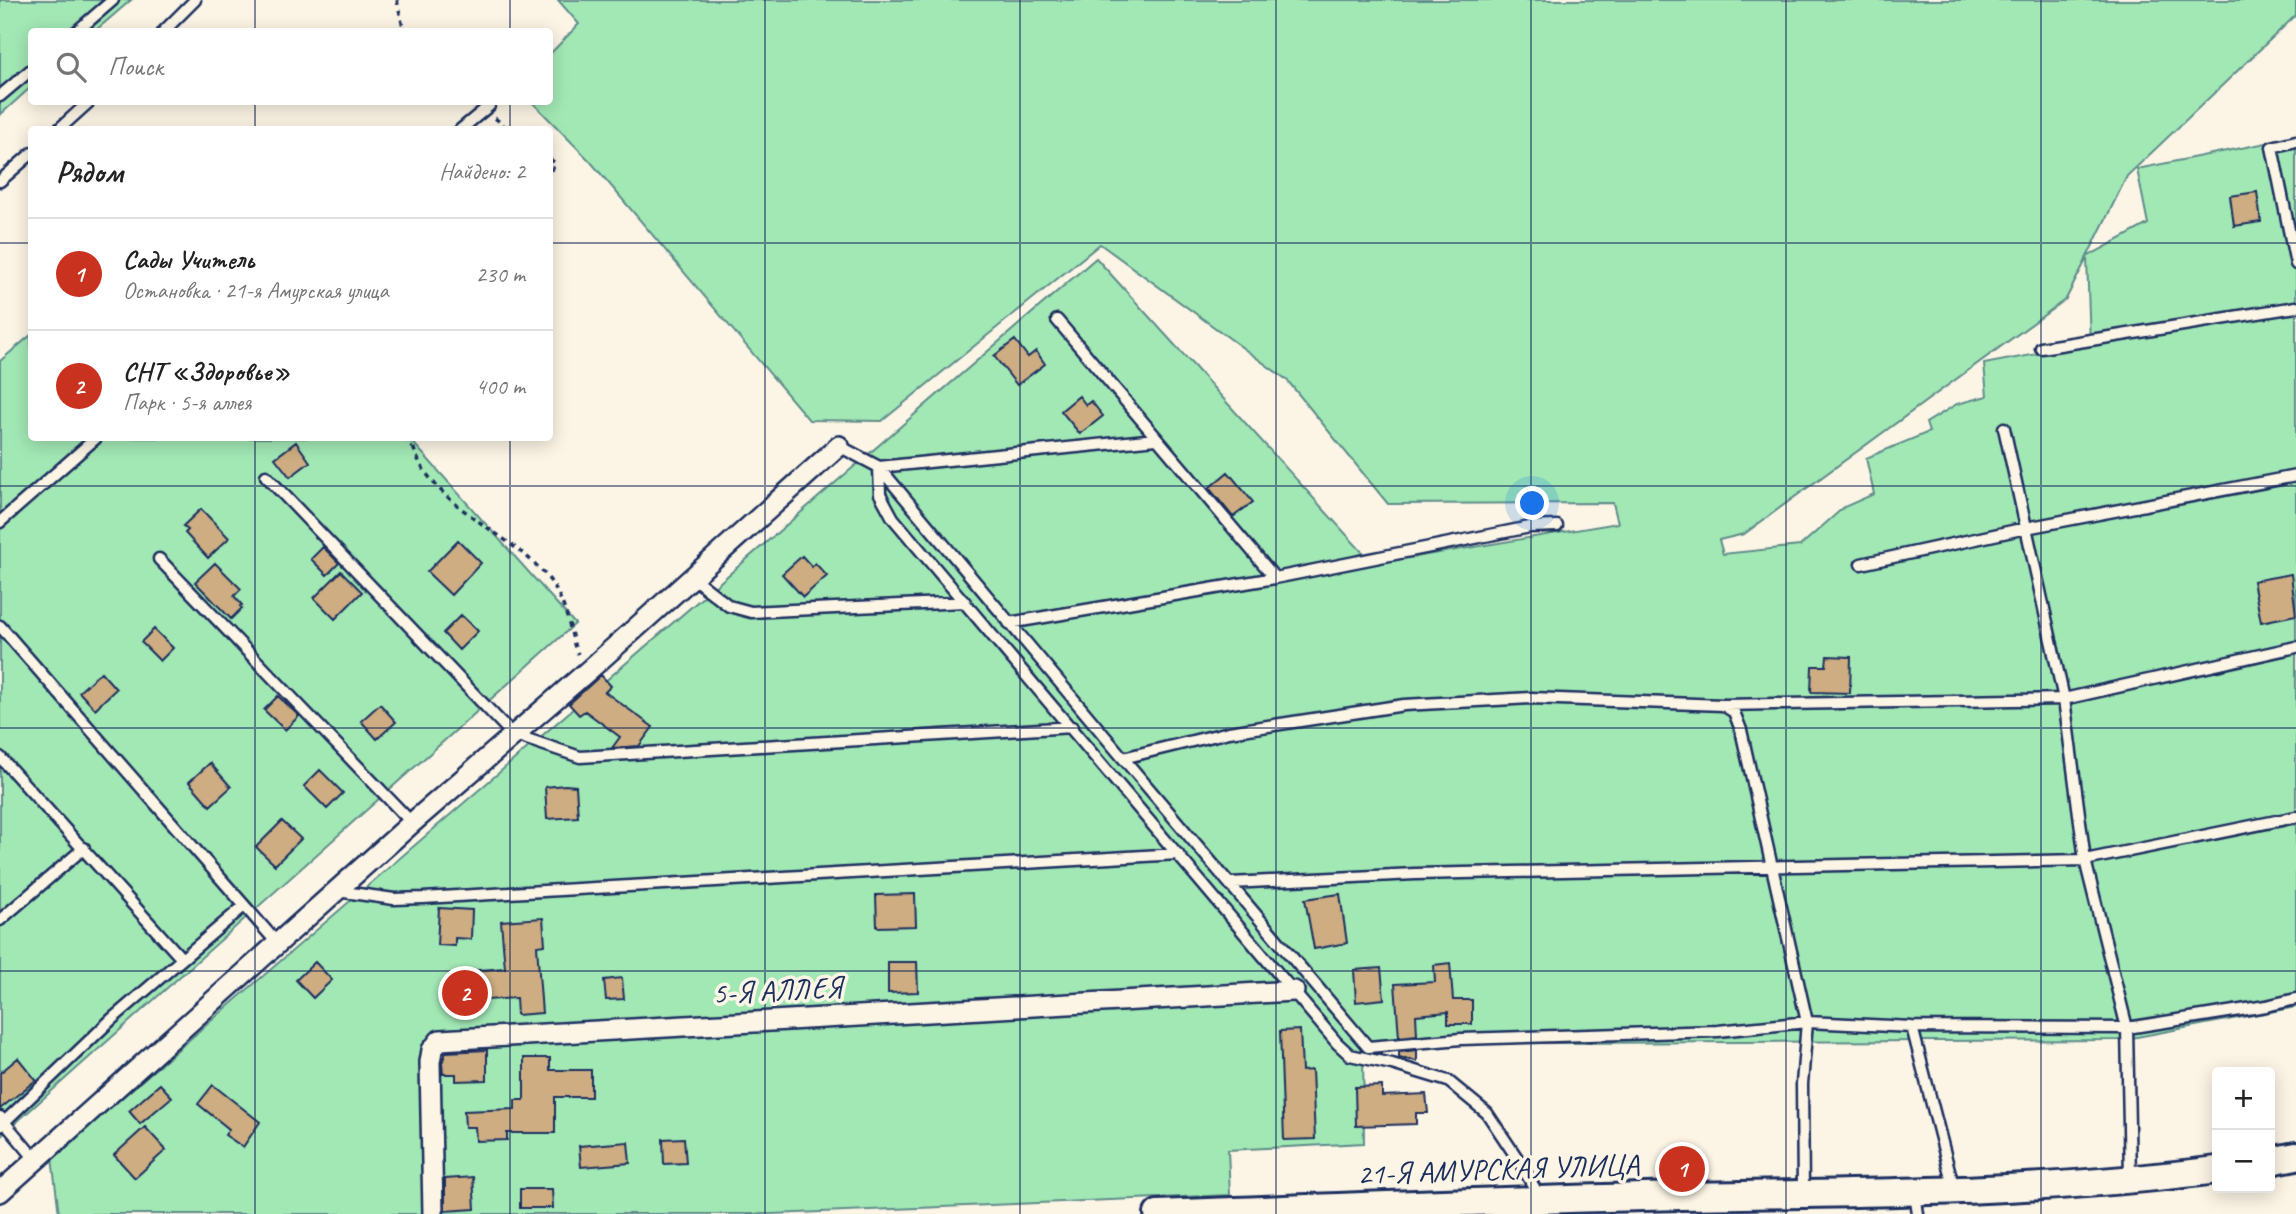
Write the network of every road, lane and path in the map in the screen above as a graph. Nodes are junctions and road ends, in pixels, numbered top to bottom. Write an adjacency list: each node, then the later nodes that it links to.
1 (113, 0): 4 (lane)
2 (195, 0): 5 (lane)
3 (397, 0): 6 (path)
4 (81, 28)
5 (167, 28)
6 (403, 28)
7 (28, 72): 8 (lane)
8 (0, 96)
9 (86, 105): 11 (lane)
10 (489, 106): 12 (lane)
11 (62, 126)
12 (465, 126)
13 (2296, 141): 16 (lane)
14 (28, 156): 15 (lane)
15 (0, 181)
16 (2296, 264)
17 (2296, 307): 19 (lane)
18 (1057, 320): 21 (lane)
19 (2041, 348)
20 (2004, 428): 32 (lane)
21 (1156, 439): 27 (lane); 36 (lane)
22 (93, 441): 30 (lane)
23 (407, 441): 26 (path)
24 (412, 441): 26 (path)
25 (839, 446): 27 (lane); 35 (street)
26 (413, 449): 41 (path)
27 (879, 467): 37 (lane); 38 (lane)
28 (267, 476): 45 (lane)
29 (2296, 476): 32 (lane)
30 (0, 522)
31 (1557, 526): 36 (lane)
32 (2026, 528): 34 (lane); 42 (lane)
33 (159, 559): 49 (lane)
34 (1861, 564)
35 (692, 576): 37 (lane); 41 (street)
36 (1275, 578): 38 (lane)
37 (965, 602): 44 (lane)
38 (1009, 623): 47 (lane)
39 (0, 626): 56 (lane)
40 (2296, 647): 42 (lane)
41 (589, 670): 45 (street)
42 (2064, 699): 43 (lane); 52 (lane)
43 (1723, 705): 47 (lane); 53 (lane)
44 (1072, 727): 45 (lane); 51 (lane)
45 (512, 734): 49 (street)
46 (0, 757): 50 (lane)
47 (1123, 758): 54 (lane)
48 (2296, 817): 52 (lane)
49 (412, 823): 55 (street)
50 (84, 848): 57 (lane); 59 (lane)
51 (1178, 854): 55 (lane); 60 (lane)
52 (2085, 860): 53 (lane); 64 (lane)
53 (1772, 867): 54 (lane); 62 (lane)
54 (1230, 883): 62 (lane)
55 (336, 891): 58 (street)
56 (244, 906): 58 (lane); 59 (lane)
57 (0, 920)
58 (278, 944): 67 (street)
59 (182, 959): 65 (lane)
60 (1294, 991): 74 (lane); 77 (street, 5-Я АЛЛЕЯ)
61 (2296, 999): 64 (lane)
62 (1807, 1022): 63 (lane); 73 (lane)
63 (1912, 1027): 64 (lane); 71 (lane)
64 (2127, 1028): 70 (lane)
65 (2, 1122): 67 (lane)
66 (2296, 1156): 68 (main road)
67 (36, 1160): 72 (street)
68 (2275, 1160)
69 (2212, 1171): 70 (main road, 21-Я АМУРСКАЯ УЛИЦА)
70 (2130, 1181): 71 (main road, 21-Я АМУРСКАЯ УЛИЦА)
71 (1955, 1189): 75 (main road, 21-Я АМУРСКАЯ УЛИЦА)
72 (0, 1192)
73 (1803, 1194): 74 (main road, 21-Я АМУРСКАЯ УЛИЦА); 75 (main road, 21-Я АМУРСКАЯ УЛИЦА)
74 (1541, 1199): 76 (main road, 21-Я АМУРСКАЯ УЛИЦА)
75 (1916, 1202)
76 (1393, 1209): 78 (main road, 21-Я АМУРСКАЯ УЛИЦА)
77 (433, 1214)
78 (1158, 1214)

